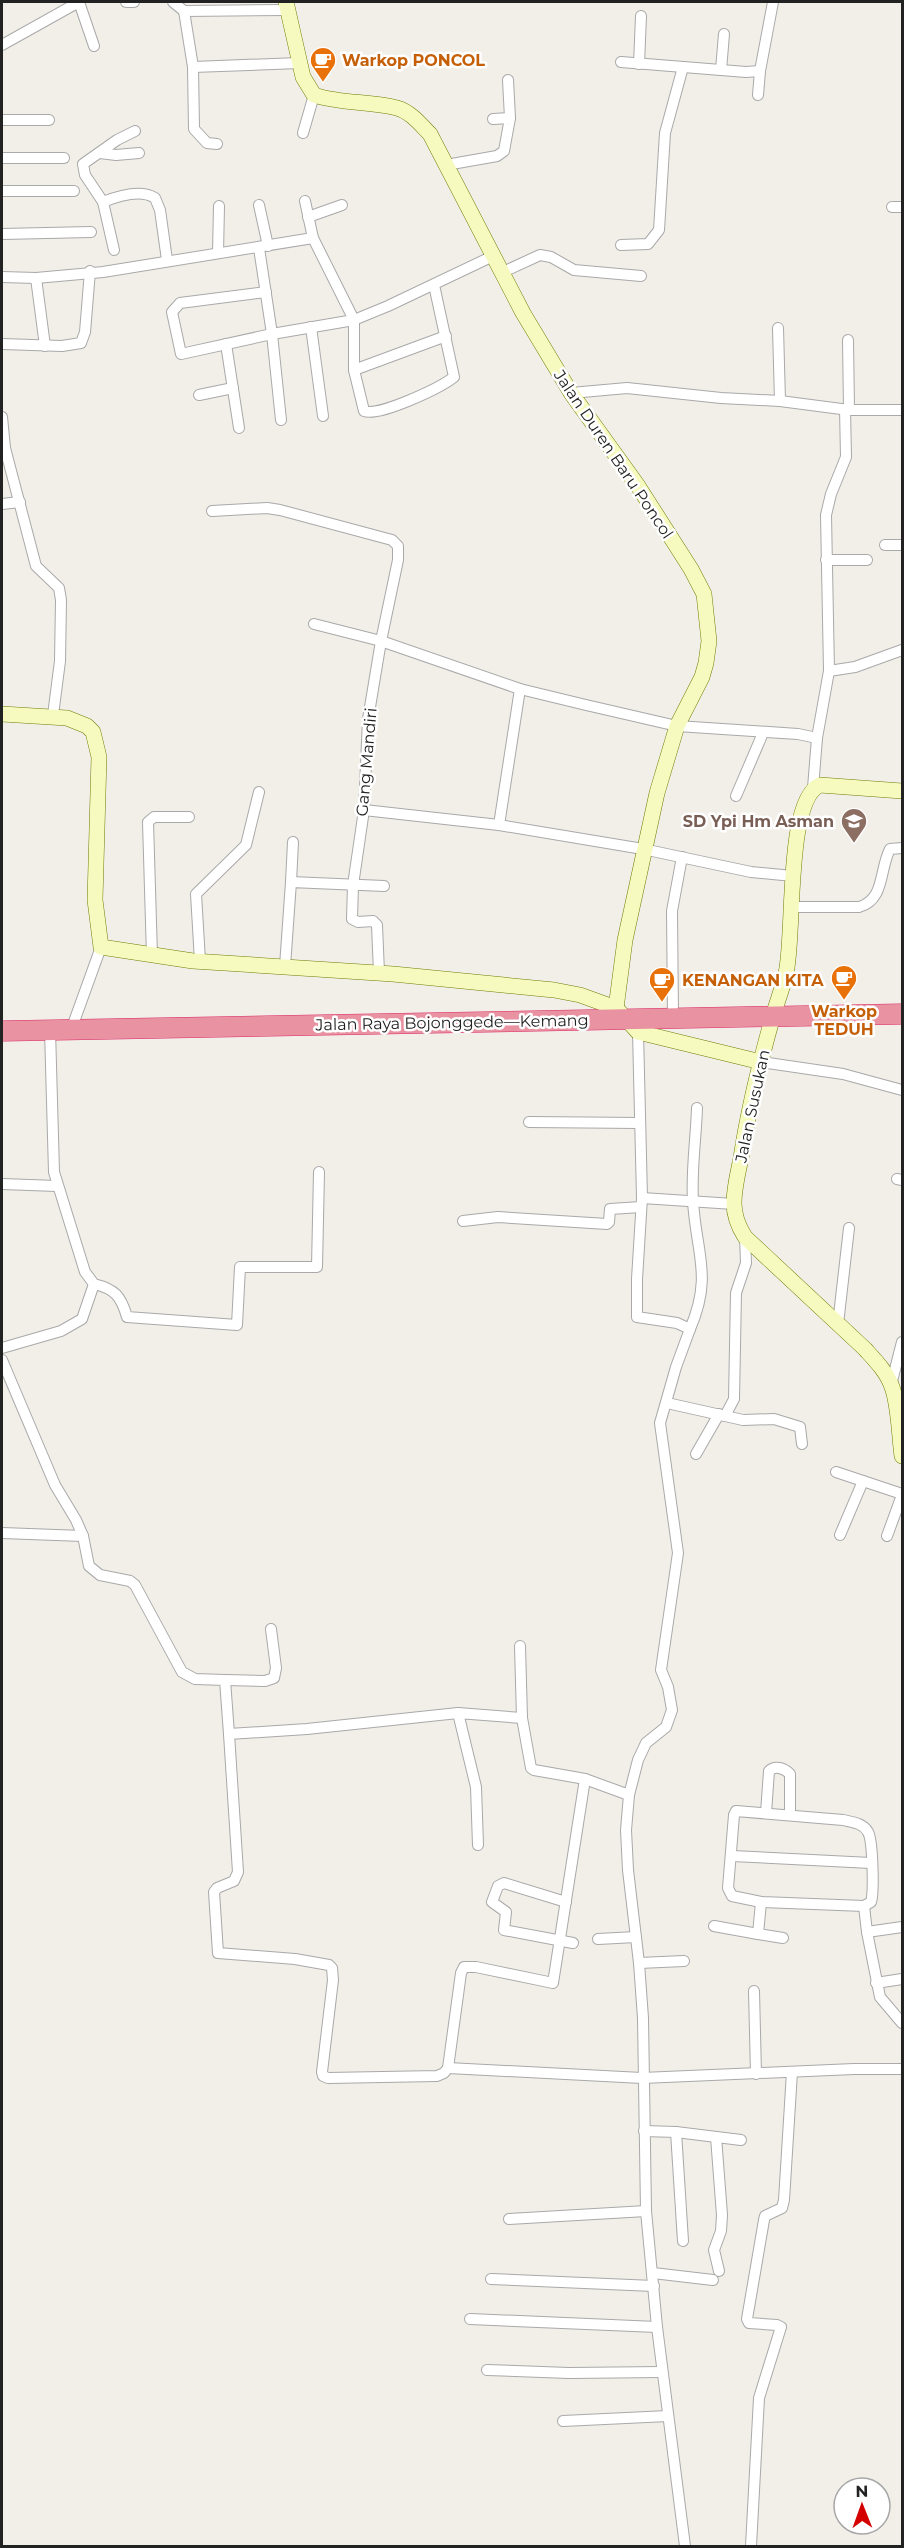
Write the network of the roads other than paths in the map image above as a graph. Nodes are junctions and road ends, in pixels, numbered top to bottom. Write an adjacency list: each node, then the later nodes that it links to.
1 (79, 2): 10 (street); 11 (street)
2 (126, 2): 3 (street)
3 (134, 2)
4 (173, 2): 7 (street)
5 (773, 2): 18 (street)
6 (286, 6): 7 (street); 13 (street)
7 (184, 11): 15 (street)
8 (641, 16): 14 (street)
9 (724, 34): 17 (street)
10 (2, 45)
11 (94, 46)
12 (621, 62): 14 (street)
13 (299, 63): 15 (street); 20 (street)
14 (639, 64): 16 (street)
15 (193, 67): 28 (street)
16 (682, 67): 17 (street); 45 (street)
17 (721, 70): 18 (street)
18 (760, 70): 21 (street)
19 (508, 80): 22 (street)
20 (314, 95): 27 (street); 33 (street, Jalan Duren Baru Poncol)
21 (758, 95)
22 (510, 118): 23 (street); 33 (street)
23 (493, 119)
24 (2, 120): 25 (street)
25 (49, 120)
26 (135, 130): 29 (street)
27 (303, 133)
28 (217, 144)
29 (100, 153): 30 (street); 37 (street)
30 (139, 153)
31 (2, 158): 32 (street)
32 (64, 158)
33 (446, 165): 49 (street, Jalan Duren Baru Poncol)
34 (74, 190): 35 (street)
35 (2, 191)
36 (305, 201): 41 (street)
37 (103, 202): 47 (street); 50 (street)
38 (259, 205): 46 (street)
39 (342, 205): 41 (street)
40 (219, 206): 48 (street)
41 (308, 218): 44 (street)
42 (91, 232): 43 (street)
43 (2, 234)
44 (313, 238): 46 (street); 58 (street)
45 (621, 244)
46 (264, 247): 48 (street); 57 (street)
47 (114, 250)
48 (218, 253): 50 (street)
49 (493, 256): 52 (street, Jalan Duren Baru Poncol); 56 (street)
50 (167, 260): 51 (street)
51 (90, 272): 55 (street); 66 (street)
52 (503, 272): 53 (street); 69 (street, Jalan Duren Baru Poncol)
53 (641, 276)
54 (2, 277): 55 (street)
55 (36, 278): 66 (street)
56 (434, 285): 58 (street); 62 (street)
57 (266, 292): 61 (street); 65 (street)
58 (354, 320): 59 (street); 67 (street)
59 (311, 327): 61 (street); 74 (street)
60 (778, 328): 71 (street)
61 (272, 334): 65 (street); 76 (street)
62 (446, 336): 67 (street); 67 (street)
63 (848, 340): 72 (street)
64 (2, 344): 66 (street)
65 (226, 344): 68 (street)
66 (45, 346)
67 (354, 370)
68 (233, 388): 70 (street); 77 (street)
69 (571, 393): 71 (street); 92 (street, Jalan Duren Baru Poncol)
70 (198, 395)
71 (780, 401): 72 (street)
72 (847, 410): 73 (street); 83 (street)
73 (903, 410)
74 (323, 416)
75 (2, 417): 78 (street)
76 (281, 420)
77 (239, 428)
78 (20, 502): 79 (street); 91 (street)
79 (2, 504)
80 (212, 511): 86 (street, Gang Mandiri)
81 (885, 545): 82 (street)
82 (903, 545)
83 (826, 560): 84 (street); 88 (street)
84 (867, 560)
85 (314, 624): 86 (street)
86 (381, 640): 89 (street); 99 (street, Gang Mandiri)
87 (903, 650): 88 (street)
88 (830, 671): 94 (street)
89 (520, 689): 92 (street); 101 (street)
90 (2, 714): 91 (street)
91 (53, 715): 111 (street)
92 (677, 726): 93 (street); 104 (street, Jalan Duren Baru Poncol)
93 (763, 733): 94 (street); 98 (street)
94 (817, 738): 95 (street)
95 (813, 788): 96 (street); 106 (street, Jalan Susukan)
96 (903, 791)
97 (259, 792): 113 (street)
98 (736, 796)
99 (364, 810): 101 (street); 108 (street, Gang Mandiri)
100 (189, 817): 112 (street)
101 (499, 825): 104 (street)
102 (292, 842): 107 (street)
103 (903, 848): 110 (street)
104 (643, 849): 105 (street); 119 (street, Jalan Duren Baru Poncol)
105 (682, 857): 106 (street); 118 (street)
106 (793, 876): 110 (street, Jalan Susukan)
107 (291, 882): 108 (street); 114 (street)
108 (352, 885): 109 (street); 115 (street, Gang Mandiri)
109 (384, 886)
110 (792, 907): 117 (street, Jalan Susukan)
111 (101, 947): 112 (street); 121 (street)
112 (152, 956): 113 (street)
113 (200, 962): 114 (street)
114 (285, 966): 115 (street)
115 (379, 973): 119 (street)
116 (903, 1014): 117 (highway, Jalan Raya Bojonggede—Kemang)
117 (773, 1015): 118 (highway, Jalan Raya Bojonggede—Kemang); 123 (street, Jalan Susukan)
118 (673, 1017): 119 (highway, Jalan Raya Bojonggede—Kemang)
119 (626, 1020): 121 (highway, Jalan Raya Bojonggede—Kemang); 123 (street); 127 (street)
120 (50, 1030): 121 (highway, Jalan Raya Bojonggede—Kemang); 122 (highway, Jalan Raya Bojonggede—Kemang); 130 (street)
121 (71, 1030)
122 (2, 1031)
123 (761, 1062): 124 (street); 133 (street, Jalan Susukan)
124 (903, 1090)
125 (698, 1108): 131 (street)
126 (529, 1122): 127 (street)
127 (640, 1123): 132 (street)
128 (319, 1172): 137 (street)
129 (2, 1184): 130 (street)
130 (57, 1186): 137 (street)
131 (693, 1200): 132 (street); 133 (street); 139 (street)
132 (642, 1202): 134 (street); 139 (street)
133 (734, 1204): 136 (street, Jalan Susukan)
134 (463, 1221)
135 (849, 1228): 138 (street)
136 (745, 1237): 138 (street, Jalan Susukan); 145 (street)
137 (94, 1284): 141 (street)
138 (838, 1324): 143 (street, Jalan Susukan)
139 (690, 1329): 144 (street)
140 (903, 1342): 143 (street)
141 (2, 1348)
142 (2, 1360): 154 (street)
143 (891, 1385): 148 (street, Jalan Susukan)
144 (667, 1403): 145 (street); 163 (street)
145 (722, 1415): 146 (street); 147 (street)
146 (802, 1444)
147 (696, 1454)
148 (903, 1456)
149 (836, 1472): 150 (street)
150 (863, 1481): 151 (street); 153 (street)
151 (903, 1495): 155 (street)
152 (2, 1533): 154 (street)
153 (840, 1535)
154 (83, 1536): 158 (street)
155 (887, 1536)
156 (272, 1629): 158 (street)
157 (520, 1646): 160 (street)
158 (225, 1680): 161 (street)
159 (458, 1713): 160 (street); 161 (street); 166 (street)
160 (522, 1718): 162 (street)
161 (229, 1734): 187 (street)
162 (585, 1779): 163 (street); 169 (street)
163 (629, 1795): 176 (street)
164 (766, 1813): 165 (street); 165 (street); 167 (street)
165 (790, 1814): 168 (street)
166 (478, 1845)
167 (732, 1856): 168 (street); 170 (street)
168 (871, 1863): 171 (street)
169 (566, 1902): 179 (street); 179 (street)
170 (761, 1902): 171 (street); 175 (street)
171 (864, 1906): 174 (street)
172 (714, 1926): 175 (street)
173 (903, 1927): 174 (street)
174 (867, 1932): 184 (street)
175 (758, 1934): 177 (street)
176 (636, 1937): 178 (street); 182 (street)
177 (783, 1938)
178 (598, 1939)
179 (561, 1941): 180 (street); 187 (street)
180 (573, 1943)
181 (684, 1961): 182 (street)
182 (639, 1963): 191 (street)
183 (903, 1979): 184 (street)
184 (876, 1983): 186 (street)
185 (754, 1991): 190 (street)
186 (903, 2023)
187 (448, 2068): 191 (street)
188 (903, 2069): 189 (street)
189 (792, 2072): 190 (street); 209 (street)
190 (756, 2074): 191 (street)
191 (642, 2078): 192 (street)
192 (644, 2131): 193 (street); 196 (street)
193 (676, 2132): 194 (street); 198 (street)
194 (716, 2137): 195 (street); 199 (street)
195 (741, 2140)
196 (646, 2211): 197 (street); 199 (street)
197 (509, 2219)
198 (683, 2241)
199 (653, 2273): 201 (street)
200 (491, 2279): 201 (street)
201 (654, 2286): 203 (street)
202 (470, 2319): 203 (street)
203 (657, 2327): 205 (street)
204 (487, 2370): 205 (street)
205 (662, 2372): 206 (street)
206 (668, 2416): 207 (street); 208 (street)
207 (563, 2421)
208 (685, 2547)
209 (751, 2547)

